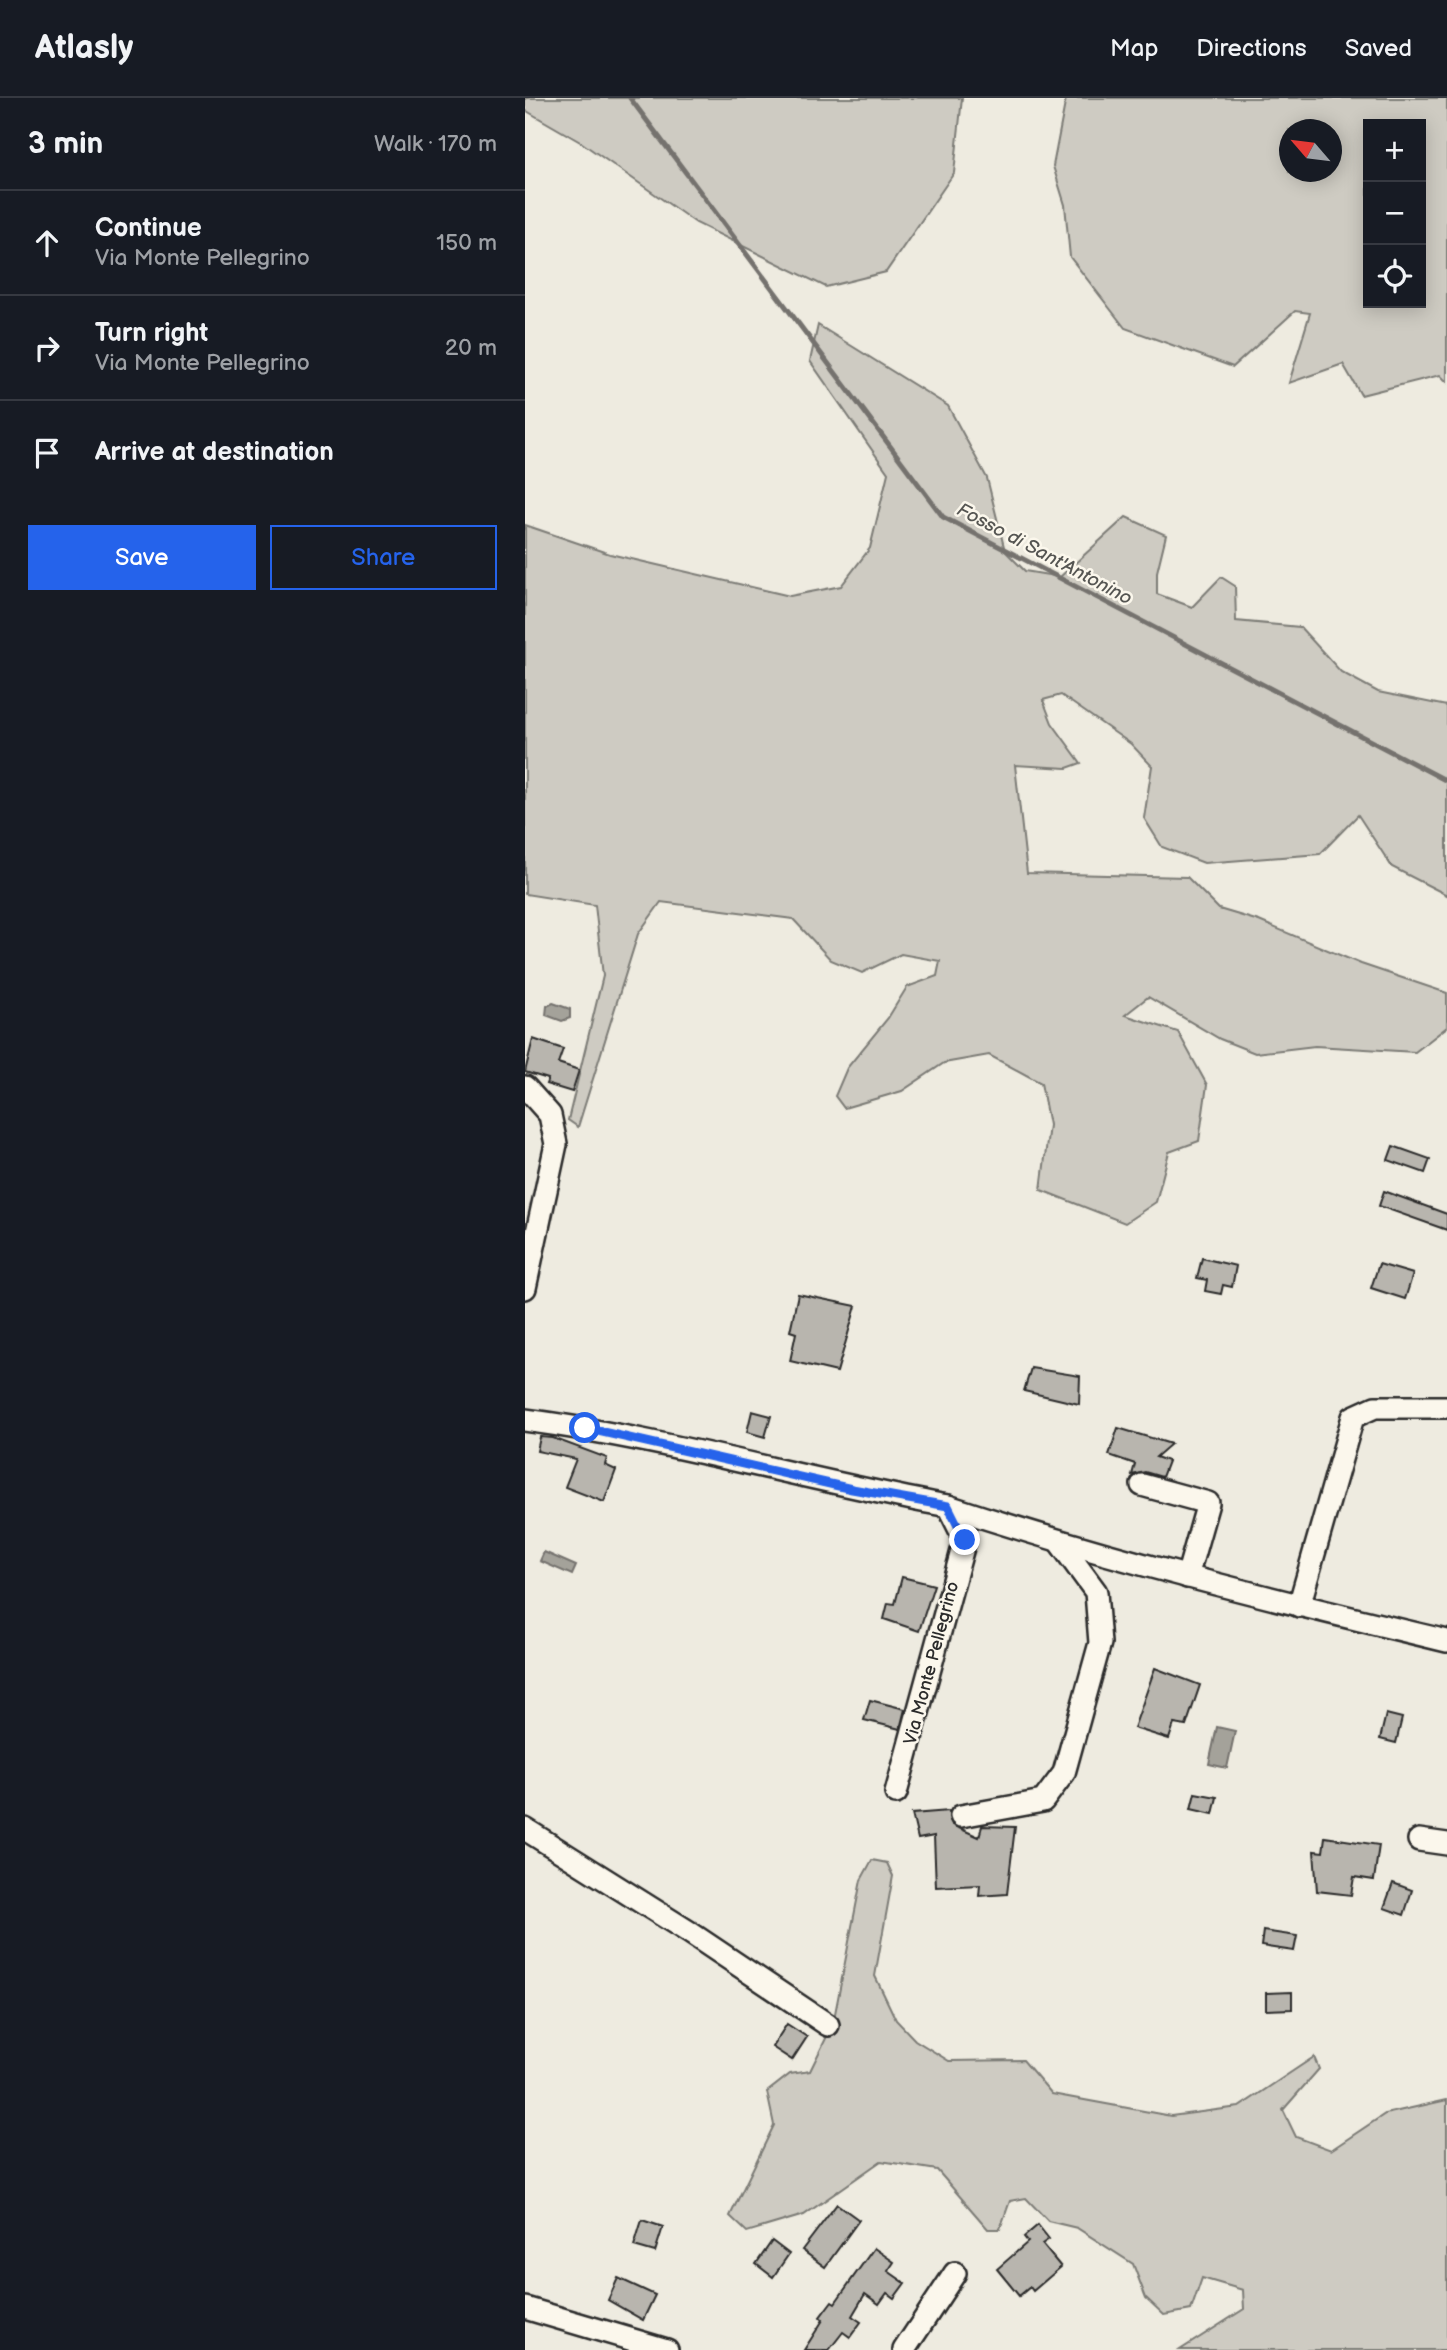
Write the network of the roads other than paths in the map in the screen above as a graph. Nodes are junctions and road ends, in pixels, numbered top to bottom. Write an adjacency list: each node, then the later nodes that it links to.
1 (525, 1087): 2 (street)
2 (525, 1287)
3 (1447, 1407): 9 (street)
4 (525, 1420): 6 (street)
5 (1142, 1485): 8 (street)
6 (948, 1506): 7 (street); 11 (street, Via Monte Pellegrino)
7 (1060, 1543): 8 (street); 12 (street)
8 (1187, 1577): 9 (street)
9 (1299, 1606): 10 (street)
10 (1447, 1641)
11 (896, 1793)
12 (961, 1816)
13 (525, 1829): 16 (street)
14 (1419, 1840): 15 (street)
15 (1447, 1844)
16 (828, 2025)
17 (955, 2273): 20 (street)
18 (525, 2308): 19 (street)
19 (667, 2350)
20 (904, 2350)

